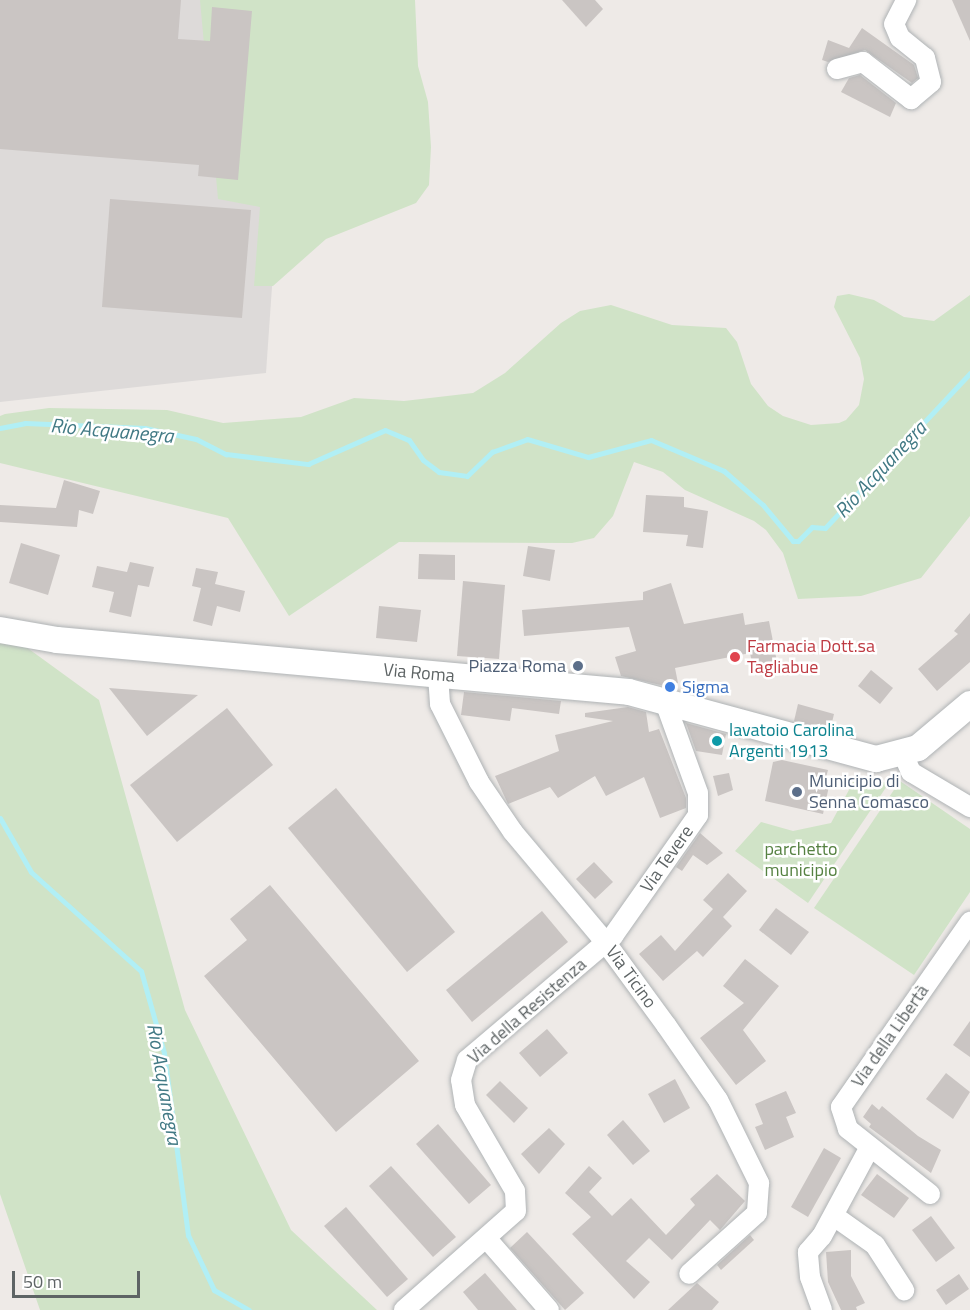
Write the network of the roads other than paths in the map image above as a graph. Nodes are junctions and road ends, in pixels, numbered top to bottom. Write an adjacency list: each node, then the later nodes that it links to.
1 (906, 0): 2 (street)
2 (837, 69)
3 (0, 630): 4 (street, Via Roma)
4 (438, 675): 5 (street, Via Roma); 10 (street, Via Ticino)
5 (664, 699): 7 (street, Via Roma); 10 (street, Via Tevere)
6 (970, 704): 7 (street)
7 (903, 754): 8 (street)
8 (970, 807)
9 (970, 922): 11 (street, Via della Libertà)
10 (606, 943): 14 (street, Via della Resistenza); 15 (street, Via Ticino)
11 (870, 1147): 12 (street, Via della Libertà); 13 (street)
12 (930, 1194)
13 (834, 1216): 16 (street); 19 (street)
14 (487, 1239): 17 (street, Via della Resistenza); 18 (street)
15 (689, 1274)
16 (904, 1290)
17 (404, 1310)
18 (549, 1310)
19 (822, 1310)

